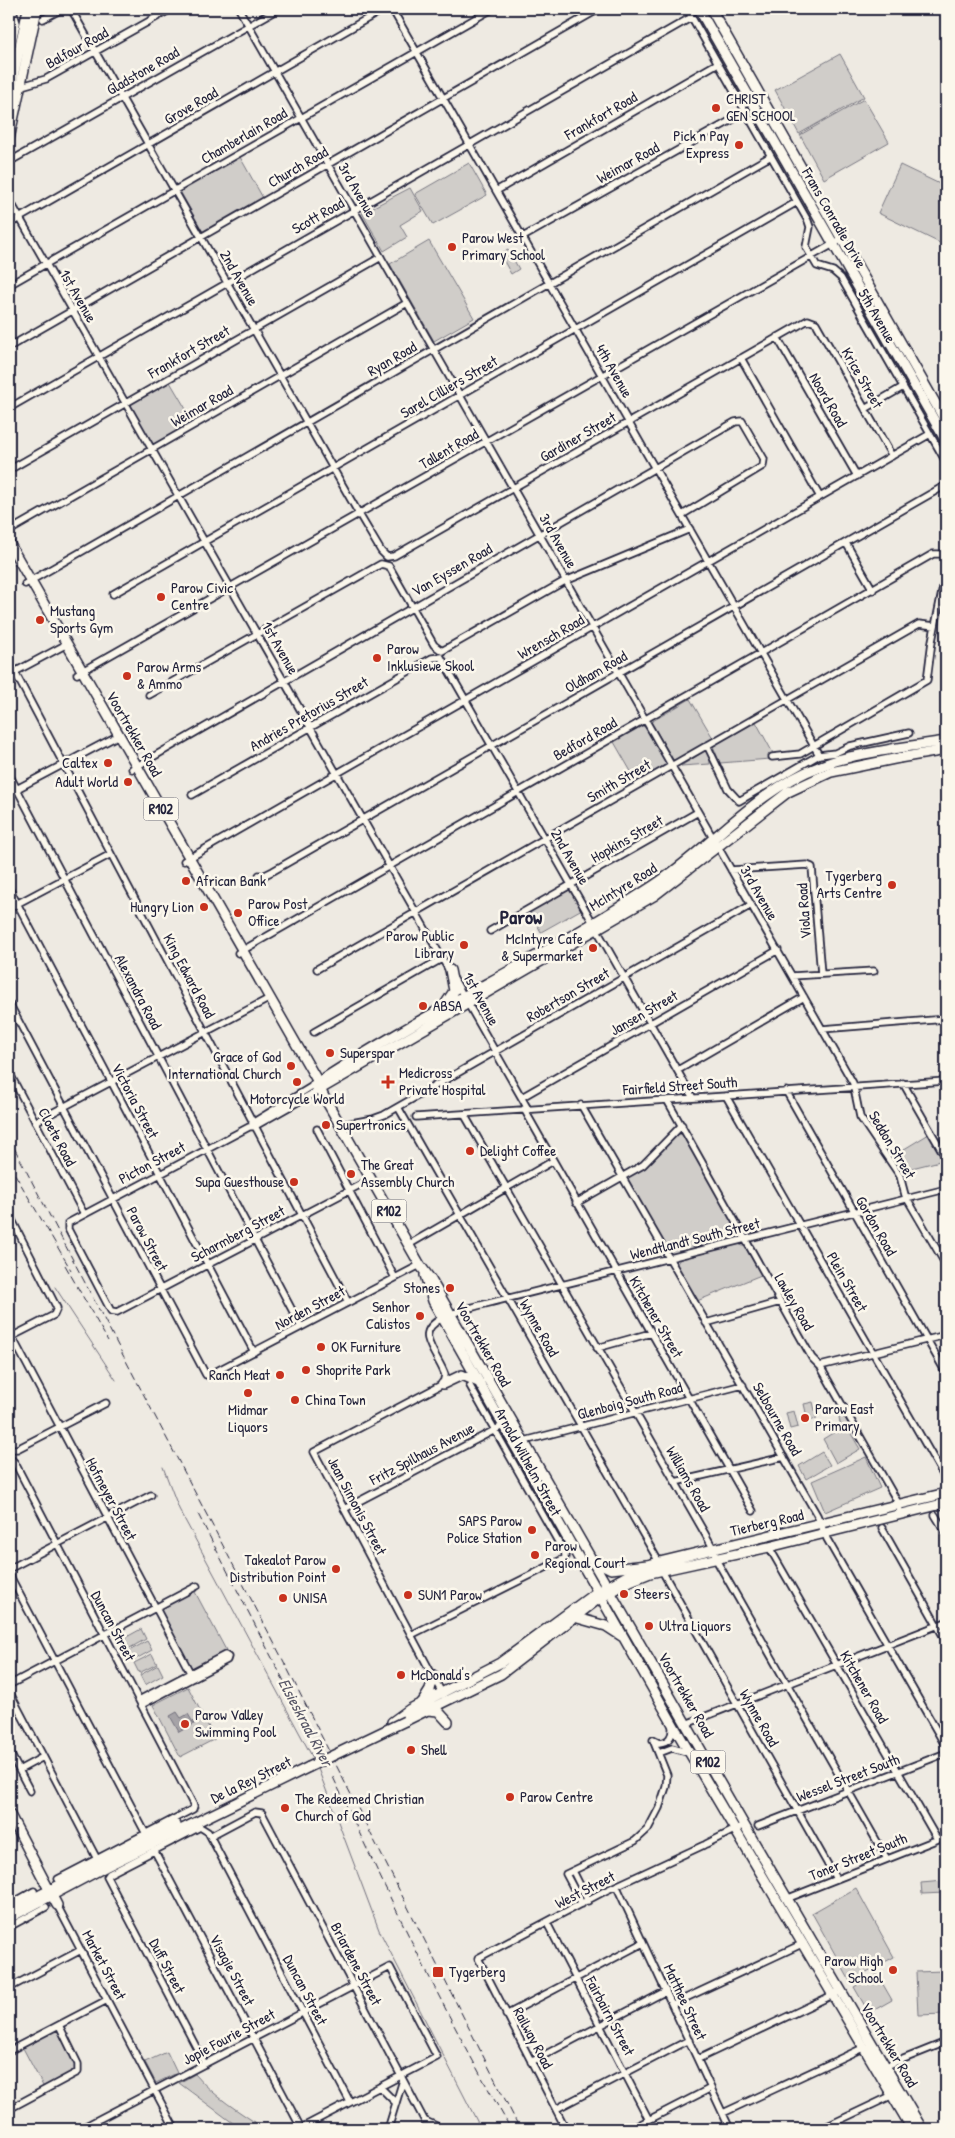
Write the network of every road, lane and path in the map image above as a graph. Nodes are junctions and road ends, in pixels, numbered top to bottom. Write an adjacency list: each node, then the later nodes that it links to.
1 (28, 9): 24 (main road)
2 (37, 9): 24 (main road)
3 (62, 9): 17 (street)
4 (71, 9): 19 (street, 2nd Avenue)
5 (171, 9): 19 (street, Balfour Road)
6 (239, 9): 18 (street, 3rd Avenue)
7 (278, 9): 18 (street, Gladstone Road)
8 (384, 9): 23 (street, Grove Road)
9 (392, 9): 20 (street, 4th Avenue)
10 (492, 9): 20 (street, Chamberlain Road)
11 (599, 9): 26 (street, Church Road)
12 (687, 9): 16 (street)
13 (699, 9): 47 (main road, Frans Conradie Drive)
14 (711, 9): 46 (main road, Frans Conradie Drive)
15 (12, 10): 21 (street)
16 (692, 17): 22 (street); 31 (street, Scott Road)
17 (43, 19)
18 (248, 25): 23 (street, 3rd Avenue); 25 (street, Gladstone Road)
19 (95, 52): 24 (street, Balfour Road); 25 (street, 2nd Avenue)
20 (417, 52): 26 (street, 4th Avenue); 28 (street, Chamberlain Road)
21 (9, 58)
22 (718, 64): 27 (street); 38 (street, Frankfort Road)
23 (275, 72): 28 (street, 3rd Avenue); 30 (street, Grove Road)
24 (12, 89): 29 (main road)
25 (122, 98): 30 (street, 2nd Avenue); 33 (street, Gladstone Road)
26 (443, 98): 31 (street, 4th Avenue); 36 (street, Church Road)
27 (746, 112): 34 (street); 45 (street, Weimar Road)
28 (301, 118): 36 (street, 3rd Avenue); 37 (street, Chamberlain Road)
29 (9, 139)
30 (148, 144): 37 (street, 2nd Avenue); 42 (street, Grove Road)
31 (469, 144): 38 (street, 4th Avenue); 41 (street, Scott Road)
32 (17, 149): 33 (street)
33 (20, 156): 35 (street, Gladstone Road)
34 (771, 156): 40 (street); 52 (street, Ryan Road)
35 (14, 159)
36 (328, 164): 41 (street, 3rd Avenue); 44 (street, Church Road)
37 (174, 190): 44 (street, 2nd Avenue); 50 (street, Chamberlain Road)
38 (496, 191): 45 (street, 4th Avenue)
39 (9, 200): 42 (street, 1st Avenue)
40 (798, 202): 49 (street); 58 (street, Sarel Cilliers Street)
41 (354, 210): 48 (street, 3rd Avenue); 51 (street, Scott Road)
42 (19, 218): 43 (street, Grove Road); 50 (street, 1st Avenue)
43 (9, 224)
44 (201, 237): 51 (street, 2nd Avenue); 55 (street, Church Road)
45 (523, 237): 52 (street, 4th Avenue)
46 (842, 239): 47 (street, Tallent Road); 73 (main road, Frans Conradie Drive)
47 (833, 244): 49 (street, Tallent Road); 75 (main road, Frans Conradie Drive)
48 (381, 256): 54 (street, 3rd Avenue); 57 (street, Frankfort Street)
49 (812, 256): 65 (street, Tallent Road); 66 (street, 5th Avenue)
50 (45, 264): 53 (street, Chamberlain Road); 55 (street, 1st Avenue)
51 (227, 283): 57 (street, 2nd Avenue); 62 (street, Scott Road)
52 (549, 283): 58 (street, 4th Avenue); 61 (street, Ryan Road)
53 (9, 285)
54 (407, 303): 61 (street, 3rd Avenue); 64 (street, Weimar Road)
55 (72, 311): 60 (street, Church Road); 62 (street, 1st Avenue)
56 (806, 320): 59 (street, Gardiner Street); 70 (street, Krice Street)
57 (254, 329): 64 (street, 2nd Avenue); 68 (street, Frankfort Street)
58 (575, 329): 65 (street, 4th Avenue); 67 (street, Sarel Cilliers Street)
59 (777, 337): 63 (street, Gardiner Street); 83 (street, Noord Road)
60 (9, 347)
61 (434, 349): 67 (street, 3rd Avenue); 71 (street, Ryan Road)
62 (98, 356): 68 (street, 1st Avenue); 69 (street, Scott Road)
63 (741, 358): 72 (street, Gardiner Street); 87 (street)
64 (280, 376): 71 (street, 2nd Avenue); 77 (street, Weimar Road)
65 (602, 376): 72 (street, 4th Avenue); 76 (street, Tallent Road)
66 (903, 387): 70 (street); 74 (street, 5th Avenue)
67 (460, 395): 76 (street, 3rd Avenue); 80 (street, Sarel Cilliers Street)
68 (125, 403): 77 (street, 1st Avenue); 82 (street, Frankfort Street)
69 (9, 408)
70 (865, 409): 78 (street, Krice Street)
71 (307, 422): 80 (street, 2nd Avenue); 86 (street, Ryan Road)
72 (629, 422): 81 (street, 4th Avenue); 85 (street, Gardiner Street)
73 (946, 422)
74 (930, 434): 78 (street, Wrensch Road); 79 (street, 5th Avenue)
75 (946, 441)
76 (487, 442): 85 (street, 3rd Avenue); 88 (street, Tallent Road)
77 (152, 449): 86 (street, 1st Avenue); 91 (street, Weimar Road)
78 (892, 456): 83 (street, Wrensch Road)
79 (946, 462)
80 (333, 468): 88 (street, 2nd Avenue); 93 (street, Sarel Cilliers Street)
81 (655, 468): 89 (street, 4th Avenue); 89 (street, Van Eyssen Road); 92 (street, Van Eyssen Road)
82 (9, 470)
83 (857, 476): 87 (street, Wrensch Road)
84 (946, 485): 95 (street, Oldham Road)
85 (513, 488): 92 (street, 3rd Avenue); 98 (street, Gardiner Street)
86 (178, 496): 93 (street, 1st Avenue); 102 (street, Ryan Road)
87 (820, 497): 99 (street, Wrensch Road)
88 (360, 514): 98 (street, 2nd Avenue); 103 (street, Tallent Road)
89 (682, 515): 90 (street, 4th Avenue)
90 (690, 529): 99 (street, 4th Avenue); 101 (street, Andries Pretorius Street)
91 (9, 531)
92 (540, 534): 101 (street, 3rd Avenue); 106 (street, Van Eyssen Road)
93 (205, 542): 103 (street, 1st Avenue); 105 (street, Sarel Cilliers Street)
94 (9, 543): 97 (main road, Voortrekker Road / R102)
95 (846, 543): 104 (street); 107 (street, Oldham Road)
96 (946, 554): 104 (street, Bedford Road)
97 (11, 557): 102 (main road, Voortrekker Road / R102)
98 (386, 561): 106 (street, 2nd Avenue); 110 (street, Gardiner Street)
99 (708, 561): 107 (street, 4th Avenue); 109 (street, Wrensch Road)
100 (946, 572): 108 (street)
101 (566, 581): 109 (street, 3rd Avenue); 112 (street, Andries Pretorius Street)
102 (28, 583): 111 (main road, Voortrekker Road / R102)
103 (230, 587): 110 (street, 1st Avenue); 116 (street, Tallent Road)
104 (873, 590): 113 (street, Bedford Road)
105 (113, 594)
106 (413, 607): 112 (street, 2nd Avenue); 118 (street, Van Eyssen Road)
107 (734, 607): 113 (street, 4th Avenue); 117 (street, Oldham Road)
108 (935, 626): 121 (street, Smith Street); 129 (street)
109 (592, 627): 117 (street, 3rd Avenue); 120 (street, Wrensch Road)
110 (257, 634): 118 (street, 1st Avenue); 119 (street)
111 (65, 646): 115 (street); 116 (main road, Voortrekker Road / R102)
112 (439, 653): 120 (street, 2nd Avenue); 123 (street, Andries Pretorius Street)
113 (761, 653): 121 (street, 4th Avenue); 122 (street, Bedford Road)
114 (9, 661): 115 (street, King Edward Road)
115 (12, 673): 134 (street, King Edward Road)
116 (79, 673): 125 (main road, Voortrekker Road / R102)
117 (619, 673): 122 (street, 3rd Avenue); 128 (street, Oldham Road)
118 (284, 681): 123 (street, 1st Avenue); 136 (street, Van Eyssen Road)
119 (149, 695)
120 (466, 699): 128 (street, 2nd Avenue); 137 (street, Wrensch Road)
121 (787, 699): 127 (street, Smith Street); 129 (street, 4th Avenue)
122 (646, 720): 135 (street, 3rd Avenue); 140 (street, Bedford Road)
123 (310, 727): 137 (street, 1st Avenue); 142 (street, Andries Pretorius Street)
124 (909, 733): 132 (street)
125 (117, 736): 134 (street); 136 (main road, Voortrekker Road / R102)
126 (946, 740): 131 (main road, McIntyre Road, bridge)
127 (707, 745): 132 (street); 135 (street, Smith Street)
128 (492, 746): 140 (street, 2nd Avenue); 144 (street, Oldham Road)
129 (814, 746): 132 (street, 4th Avenue); 133 (street)
130 (946, 750): 131 (main road, McIntyre Road, bridge)
131 (898, 753): 146 (main road, McIntyre Road)
132 (819, 755)
133 (772, 757)
134 (63, 764): 139 (street); 147 (street, King Edward Road)
135 (672, 766): 143 (street, 3rd Avenue); 145 (street, Smith Street)
136 (134, 767): 148 (main road, Voortrekker Road / R102)
137 (337, 773): 144 (street, 1st Avenue); 148 (street, Wrensch Road)
138 (9, 774): 139 (street, Alexandra Road)
139 (16, 789): 141 (street); 152 (street, Alexandra Road)
140 (519, 792): 145 (street, 2nd Avenue); 149 (street, Bedford Road)
141 (9, 793)
142 (192, 795)
143 (698, 812): 146 (street, 3rd Avenue); 153 (street, Hopkins Street)
144 (363, 820): 149 (street, 1st Avenue); 151 (street, Oldham Road)
145 (545, 838): 153 (street, 2nd Avenue); 158 (street, Smith Street)
146 (716, 843): 150 (street, 3rd Avenue); 159 (main road, McIntyre Road)
147 (111, 854): 152 (street); 178 (street, King Edward Road)
148 (187, 860): 162 (main road, Voortrekker Road / R102)
149 (390, 866): 158 (street, 1st Avenue); 162 (street, Bedford Road)
150 (732, 870): 156 (street, 3rd Avenue); 167 (street, Viola Road)
151 (259, 875)
152 (64, 879): 155 (street); 181 (street, Alexandra Road)
153 (572, 885): 159 (street, 2nd Avenue); 160 (street, Hopkins Street)
154 (9, 888): 155 (street, Victoria Street)
155 (17, 904): 157 (street); 185 (street, Victoria Street)
156 (751, 905): 161 (street, 3rd Avenue); 169 (street, Robertson Street)
157 (9, 908)
158 (417, 912): 163 (street, 1st Avenue); 164 (street, Smith Street)
159 (595, 926): 169 (street, 2nd Avenue); 172 (main road, McIntyre Road)
160 (490, 931)
161 (778, 950): 168 (street, 3rd Avenue); 176 (street, Jansen Street)
162 (240, 952): 171 (main road, Voortrekker Road / R102)
163 (443, 958): 165 (street, 1st Avenue); 179 (street)
164 (317, 969)
165 (450, 970): 172 (street, 1st Avenue); 174 (main road)
166 (874, 971): 167 (street)
167 (821, 974): 168 (street)
168 (792, 976): 170 (street, 3rd Avenue)
169 (625, 977): 176 (street, 2nd Avenue); 180 (street, Robertson Street)
170 (804, 997): 177 (street, 3rd Avenue); 182 (street)
171 (268, 999): 178 (street); 188 (main road, Voortrekker Road / R102)
172 (467, 999): 174 (main road, McIntyre Road); 180 (street, 1st Avenue); 188 (main road, McIntyre Road)
173 (9, 1003): 195 (street, Parow Street)
174 (439, 1010): 188 (main road, McIntyre Road)
175 (946, 1020): 177 (street)
176 (651, 1023): 182 (street, 2nd Avenue); 191 (street, Jansen Street)
177 (822, 1028): 187 (street, 3rd Avenue)
178 (205, 1032): 181 (street); 201 (street, King Edward Road)
179 (314, 1032)
180 (496, 1051): 191 (street, 1st Avenue); 196 (street, Robertson Street)
181 (158, 1057): 185 (street); 205 (street, Alexandra Road)
182 (678, 1070): 192 (street, 2nd Avenue)
183 (9, 1072): 200 (street, Cloete Road)
184 (946, 1080): 186 (street, Fairfield Street South)
185 (111, 1082): 195 (street); 208 (street, Victoria Street)
186 (903, 1083): 187 (street, Fairfield Street South); 206 (street)
187 (854, 1086): 189 (street, Fairfield Street South); 215 (street, Seddon Street)
188 (319, 1088): 201 (street, Picton Street); 202 (main road, Voortrekker Road / R102)
189 (786, 1091): 190 (street, Fairfield Street South); 217 (street, Gordon Road)
190 (726, 1096): 192 (street, Fairfield Street South); 223 (street, Plein Street)
191 (522, 1097): 197 (street, 1st Avenue)
192 (693, 1098): 193 (street, Fairfield Street South)
193 (667, 1100): 194 (street, Fairfield Street South); 203 (street, Lawley Road)
194 (581, 1105): 197 (street, Fairfield Street South); 209 (street, Selbourne Road)
195 (64, 1107): 200 (street); 214 (street, Parow Street)
196 (398, 1107): 202 (street, Robertson Street); 221 (street, Wynne Road)
197 (526, 1109): 198 (street, Fairfield Street South); 207 (street, Kitchener Street)
198 (464, 1114): 199 (street, Fairfield Street South); 211 (street, Williams Road)
199 (416, 1117)
200 (35, 1122): 219 (street, Cloete Road)
201 (252, 1125): 205 (street, Picton Street); 220 (street, King Edward Road)
202 (340, 1125): 210 (main road, Voortrekker Road / R102)
203 (682, 1125): 209 (street); 225 (street, Lawley Road)
204 (317, 1129): 213 (street)
205 (207, 1150): 208 (street, Picton Street); 224 (street, Alexandra Road)
206 (946, 1158)
207 (552, 1161): 211 (street); 216 (street, Kitchener Street)
208 (160, 1174): 214 (street, Picton Street); 228 (street, Victoria Street)
209 (623, 1177): 216 (street); 227 (street, Selbourne Road)
210 (371, 1179): 213 (street, Scharmberg Street); 226 (main road, Voortrekker Road / R102)
211 (506, 1189): 221 (street); 233 (street, Williams Road)
212 (946, 1189): 215 (street, Wendtlandt South Street)
213 (349, 1190): 220 (street, Scharmberg Street); 232 (street)
214 (112, 1199): 219 (street, Picton Street); 234 (street, Parow Street)
215 (908, 1199): 217 (street, Wendtlandt South Street); 230 (street, Seddon Street)
216 (576, 1203): 231 (street, Kitchener Street)
217 (854, 1212): 223 (street, Wendtlandt South Street); 245 (street, Gordon Road)
218 (9, 1214): 222 (street)
219 (84, 1214): 238 (street, Picton Street)
220 (301, 1215): 224 (street, Scharmberg Street); 236 (street, King Edward Road)
221 (460, 1215): 226 (street); 235 (street, Wynne Road)
222 (11, 1222): 243 (street)
223 (800, 1226): 225 (street, Wendtlandt South Street); 248 (street, Plein Street)
224 (254, 1240): 228 (street, Scharmberg Street); 241 (street, Alexandra Road)
225 (746, 1240): 227 (street, Wendtlandt South Street); 237 (street, Lawley Road)
226 (408, 1245): 229 (main road, Voortrekker Road / R102)
227 (670, 1258): 231 (street, Wendtlandt South Street); 240 (street, Selbourne Road)
228 (207, 1264): 234 (street, Scharmberg Street); 247 (street, Victoria Street)
229 (420, 1265): 232 (street, Norden Street); 239 (main road, Voortrekker Road / R102)
230 (946, 1265)
231 (616, 1272): 233 (street, Wendtlandt South Street); 242 (street, Kitchener Street)
232 (395, 1278): 236 (street, Norden Street)
233 (562, 1285): 235 (street, Wendtlandt South Street); 246 (street, Williams Road)
234 (160, 1289): 238 (street, Scharmberg Street); 251 (street, Parow Street)
235 (508, 1299): 239 (street, Wendtlandt South Street); 260 (street, Wynne Road)
236 (348, 1302): 241 (street, Norden Street)
237 (780, 1302): 240 (street); 249 (street, Lawley Road)
238 (116, 1312)
239 (447, 1316): 252 (main road, Voortrekker Road / R102); 253 (street); 259 (main road, Voortrekker Road / R102)
240 (706, 1324): 254 (street, Selbourne Road)
241 (301, 1327): 247 (street, Norden Street)
242 (651, 1333): 246 (street); 256 (street, Kitchener Street)
243 (10, 1335): 261 (street, Hofmeyer Street)
244 (946, 1335): 245 (street)
245 (927, 1340): 248 (street); 250 (street, Gordon Road)
246 (597, 1348): 258 (street, Williams Road)
247 (254, 1352): 251 (street, Norden Street)
248 (873, 1353): 249 (street); 268 (street, Plein Street)
249 (820, 1366): 275 (street, Lawley Road)
250 (946, 1373)
251 (212, 1374)
252 (480, 1383): 253 (main road); 259 (main road, Voortrekker Road / R102)
253 (443, 1384): 274 (street, Jean Simonis Street)
254 (743, 1385): 256 (street, Glenboig South Road); 265 (street, Selbourne Road)
255 (470, 1386): 262 (street, Arnold Wilhelm Street)
256 (689, 1399): 258 (street, Glenboig South Road); 267 (street, Kitchener Street)
257 (106, 1403): 261 (street)
258 (635, 1413): 260 (street, Glenboig South Road); 269 (street, Williams Road)
259 (508, 1423): 262 (street, Fritz Spilhaus Avenue); 263 (main road, Voortrekker Road / R102); 290 (main road, Voortrekker Road / R102)
260 (581, 1426): 263 (street, Glenboig South Road); 286 (street, Wynne Road)
261 (60, 1427): 264 (street); 277 (street, Hofmeyer Street)
262 (495, 1430): 274 (street, Fritz Spilhaus Avenue); 296 (street, Arnold Wilhelm Street)
263 (524, 1441): 284 (main road, Voortrekker Road / R102)
264 (9, 1450)
265 (784, 1456): 267 (street); 278 (street, Selbourne Road)
266 (9, 1457): 281 (street, Duncan Street)
267 (729, 1470): 269 (street); 276 (street, Kitchener Street)
268 (946, 1480)
269 (675, 1482): 283 (street, Williams Road)
270 (946, 1493): 273 (main road, Tierberg Road)
271 (151, 1495): 277 (street)
272 (946, 1503): 273 (main road, Tierberg Road)
273 (932, 1506): 275 (main road, Tierberg Road); 280 (street)
274 (344, 1509): 296 (street, Jean Simonis Street)
275 (900, 1510): 278 (main road, Tierberg Road)
276 (753, 1511)
277 (107, 1518): 281 (street); 291 (street, Hofmeyer Street)
278 (823, 1528): 282 (main road, Tierberg Road); 283 (main road, Tierberg Road); 298 (street, Selbourne Road)
279 (882, 1528): 294 (street)
280 (946, 1533)
281 (56, 1544): 287 (street); 295 (street, Duncan Street)
282 (769, 1547): 283 (main road, Tierberg Road); 302 (street, Kitchener Road)
283 (714, 1554): 286 (main road, Tierberg Road); 306 (street, Williams Road)
284 (591, 1558): 285 (main road); 290 (main road, Voortrekker Road / R102)
285 (647, 1565): 286 (main road, Tierberg Road); 290 (main road, Tierberg Road)
286 (660, 1566): 290 (main road, Tierberg Road); 311 (street, Wynne Road)
287 (9, 1569)
288 (9, 1574): 301 (street)
289 (197, 1586): 291 (street)
290 (605, 1591): 292 (main road, De la Rey Street); 299 (main road, Voortrekker Road / R102); 305 (main road, De la Rey Street); 315 (main road, Voortrekker Road / R102)
291 (154, 1608): 295 (street); 303 (street, Hofmeyer Street)
292 (574, 1617): 299 (main road); 300 (main road, De la Rey Street)
293 (946, 1622): 294 (street)
294 (938, 1626): 297 (street); 298 (street)
295 (104, 1634): 301 (street); 310 (street, Duncan Street)
296 (411, 1635): 304 (street, Jean Simonis Street)
297 (946, 1641)
298 (887, 1644): 302 (street); 316 (street, Selbourne Road)
299 (630, 1645): 314 (main road, Voortrekker Road / R102)
300 (528, 1656): 305 (main road); 309 (main road, De la Rey Street)
301 (55, 1661): 307 (street); 336 (street)
302 (837, 1665): 306 (street); 326 (street, Kitchener Road)
303 (192, 1675): 303 (street); 310 (street)
304 (432, 1675): 309 (street, Jean Simonis Street); 312 (main road)
305 (471, 1678): 309 (main road, De la Rey Street)
306 (787, 1684): 311 (street); 328 (street, Williams Road)
307 (9, 1685)
308 (9, 1691): 322 (street)
309 (444, 1697): 312 (main road, De la Rey Street)
310 (140, 1703): 329 (street, Duncan Street)
311 (736, 1704): 315 (street); 330 (street, Wynne Road)
312 (425, 1706): 313 (main road); 324 (main road, De la Rey Street); 324 (main road, De la Rey Street, bridge)
313 (448, 1722)
314 (672, 1722): 319 (main road, Voortrekker Road / R102); 321 (street)
315 (686, 1724): 333 (main road, Voortrekker Road / R102)
316 (946, 1747)
317 (667, 1750): 319 (street); 321 (street); 323 (street)
318 (9, 1751): 325 (street)
319 (690, 1753): 335 (main road, Voortrekker Road / R102)
320 (946, 1753): 326 (street, Wessel Street South)
321 (659, 1754): 323 (street)
322 (43, 1757): 325 (street); 341 (street)
323 (662, 1760): 343 (street)
324 (308, 1765): 348 (main road, De la Rey Street)
325 (19, 1770): 327 (street)
326 (898, 1772): 328 (street, Wessel Street South); 339 (street, Kitchener Road)
327 (30, 1791)
328 (848, 1791): 330 (street, Wessel Street South); 342 (street, Williams Road)
329 (194, 1807): 336 (street, De la Rey Street)
330 (797, 1810): 334 (street, Wessel Street South); 344 (street, Wynne Road)
331 (260, 1812): 337 (street, De la Rey Street); 363 (street, Briardene Street)
332 (9, 1813): 348 (main road, Market Street)
333 (744, 1825): 335 (street, West Street); 349 (main road, Voortrekker Road / R102)
334 (758, 1826)
335 (735, 1830): 346 (street, West Street); 349 (main road, Voortrekker Road / R102)
336 (146, 1834): 341 (street, De la Rey Street)
337 (210, 1836): 340 (street); 369 (street, Duncan Street)
338 (946, 1836): 339 (street, Toner Street South)
339 (937, 1839): 342 (street, Toner Street South)
340 (154, 1850): 373 (street, Visagie Street); 380 (street, Duff Street)
341 (97, 1859): 345 (street, De la Rey Street)
342 (887, 1859): 344 (street, Toner Street South)
343 (573, 1871): 350 (street); 350 (street)
344 (836, 1878): 349 (street, Toner Street South)
345 (58, 1879)
346 (617, 1886): 350 (street, West Street); 358 (street, Matthee Street)
347 (34, 1891): 352 (street)
348 (51, 1892): 351 (main road, Market Street); 354 (main road, De la Rey Street); 355 (main road, De la Rey Street)
349 (784, 1900): 359 (main road, Voortrekker Road / R102); 366 (main road, Voortrekker Road / R102)
350 (585, 1903): 356 (street, West Street)
351 (57, 1904): 360 (street, Market Street)
352 (9, 1905)
353 (46, 1907): 357 (street)
354 (9, 1911)
355 (9, 1918)
356 (547, 1923): 361 (street, West Street); 362 (street, Fairbairn Street)
357 (9, 1926)
358 (643, 1943): 362 (street); 365 (street, Matthee Street)
359 (804, 1943): 366 (main road, Voortrekker Road / R102); 368 (street)
360 (81, 1950): 364 (street); 367 (street, Market Street)
361 (478, 1958): 370 (street, Railway Road)
362 (576, 1978): 370 (street); 372 (street, Fairbairn Street)
363 (353, 1985): 369 (street, Jopie Fourie Street); 383 (street, Briardene Street); 383 (street, Jopie Fourie Street)
364 (9, 1988)
365 (666, 1991): 368 (street, Matthee Street); 372 (street)
366 (838, 1993): 376 (main road, Voortrekker Road / R102); 378 (street); 381 (main road, Voortrekker Road / R102)
367 (107, 2000): 371 (street); 386 (street, Market Street)
368 (673, 2004): 374 (street, Matthee Street)
369 (303, 2012): 373 (street, Jopie Fourie Street); 388 (street, Duncan Street)
370 (506, 2015): 379 (street, Railway Road)
371 (58, 2025): 377 (street); 391 (street)
372 (600, 2026): 379 (street); 382 (street, Fairbairn Street)
373 (254, 2038): 380 (street, Jopie Fourie Street); 397 (street, Visagie Street)
374 (689, 2040): 378 (street, Matthee Street); 382 (street)
375 (946, 2042): 381 (street)
376 (865, 2047): 387 (main road, Voortrekker Road / R102); 392 (street)
377 (9, 2051)
378 (698, 2059): 385 (street, Matthee Street)
379 (531, 2062): 390 (street, Railway Road)
380 (205, 2064): 386 (street, Jopie Fourie Street)
381 (886, 2066): 387 (main road, Voortrekker Road / R102)
382 (625, 2073): 390 (street); 393 (street, Fairbairn Street)
383 (402, 2078): 384 (street); 389 (street); 394 (street, Briardene Street)
384 (380, 2087): 388 (street); 389 (street)
385 (711, 2088): 392 (street, Matthee Street); 393 (street)
386 (154, 2090): 395 (street, Jopie Fourie Street); 396 (street, Market Street)
387 (897, 2093): 403 (street); 404 (main road, Voortrekker Road / R102); 405 (main road, Voortrekker Road / R102)
388 (350, 2102): 397 (street)
389 (396, 2102): 398 (street)
390 (556, 2109): 400 (street, Railway Road)
391 (9, 2110)
392 (723, 2113): 402 (street, Matthee Street)
393 (649, 2120): 401 (street)
394 (427, 2126): 399 (main road)
395 (80, 2129)
396 (175, 2129)
397 (300, 2129)
398 (388, 2129)
399 (439, 2129)
400 (566, 2129)
401 (631, 2129)
402 (730, 2129)
403 (821, 2129)
404 (912, 2129)
405 (922, 2129)

